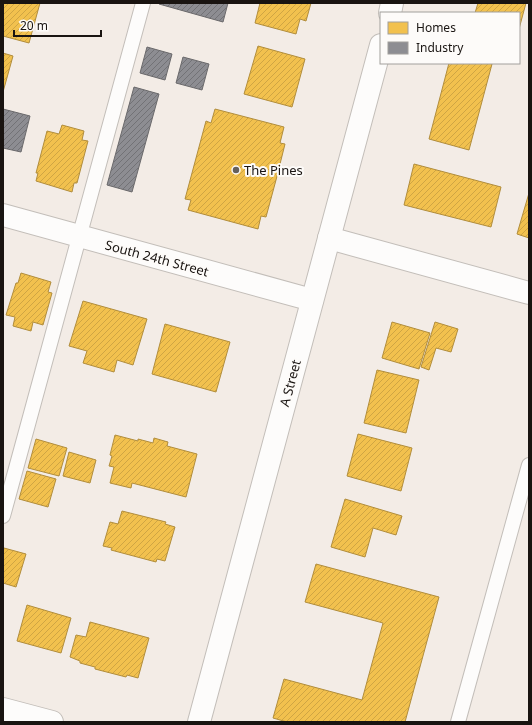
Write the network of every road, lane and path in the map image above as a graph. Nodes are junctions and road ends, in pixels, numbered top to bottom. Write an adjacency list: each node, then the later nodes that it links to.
1 (143, 3): 4 (lane)
2 (380, 49): 5 (main road, A Street)
3 (3, 215): 4 (main road, South 24th Street)
4 (79, 236): 7 (main road, South 24th Street); 9 (lane)
5 (329, 238): 6 (main road); 7 (main road, A Street)
6 (529, 292)
7 (312, 300): 12 (main road, A Street)
8 (529, 465): 13 (lane)
9 (3, 516)
10 (3, 709): 11 (main road)
11 (52, 722)
12 (199, 722)
13 (458, 722)

